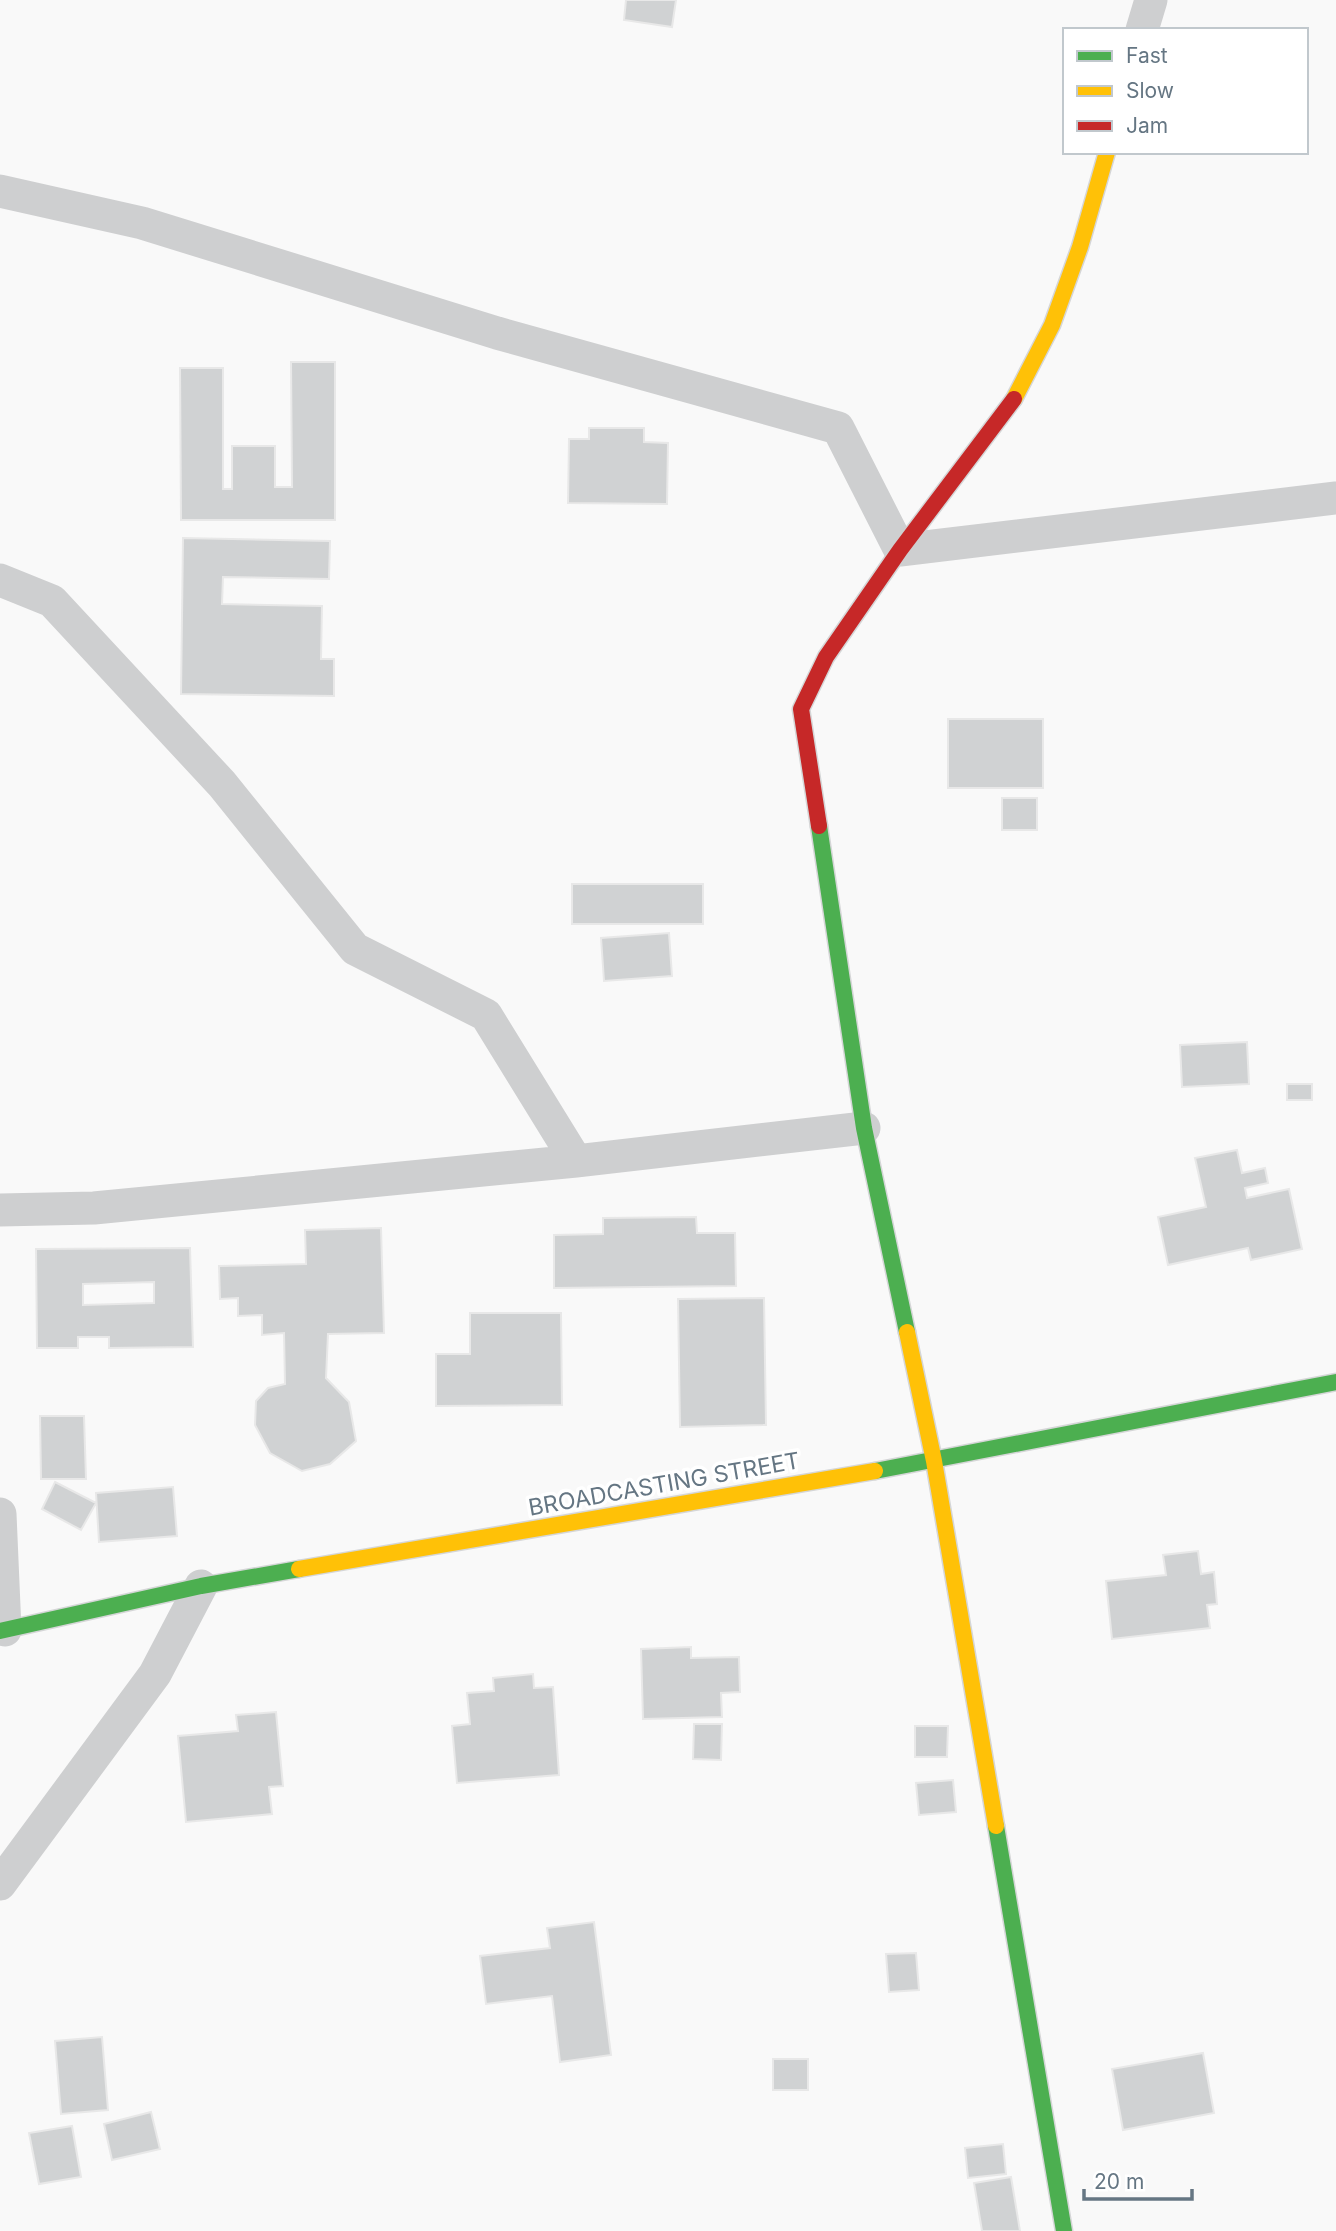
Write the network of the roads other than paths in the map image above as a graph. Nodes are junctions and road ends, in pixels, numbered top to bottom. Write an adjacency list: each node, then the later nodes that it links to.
1 (1151, 0): 2 (street)
2 (1144, 28)
3 (1106, 154): 6 (street)
4 (0, 191): 6 (street)
5 (1336, 498): 6 (street)
6 (900, 550): 8 (street)
7 (0, 580): 9 (street)
8 (864, 1128): 9 (street); 12 (street)
9 (576, 1161): 10 (street)
10 (0, 1210)
11 (1336, 1382): 12 (street, BROADCASTING STREET)
12 (934, 1461): 14 (street, BROADCASTING STREET); 17 (street)
13 (0, 1514): 15 (street)
14 (201, 1586): 15 (street, BROADCASTING STREET); 16 (street)
15 (3, 1630)
16 (0, 1884)
17 (1064, 2231)

